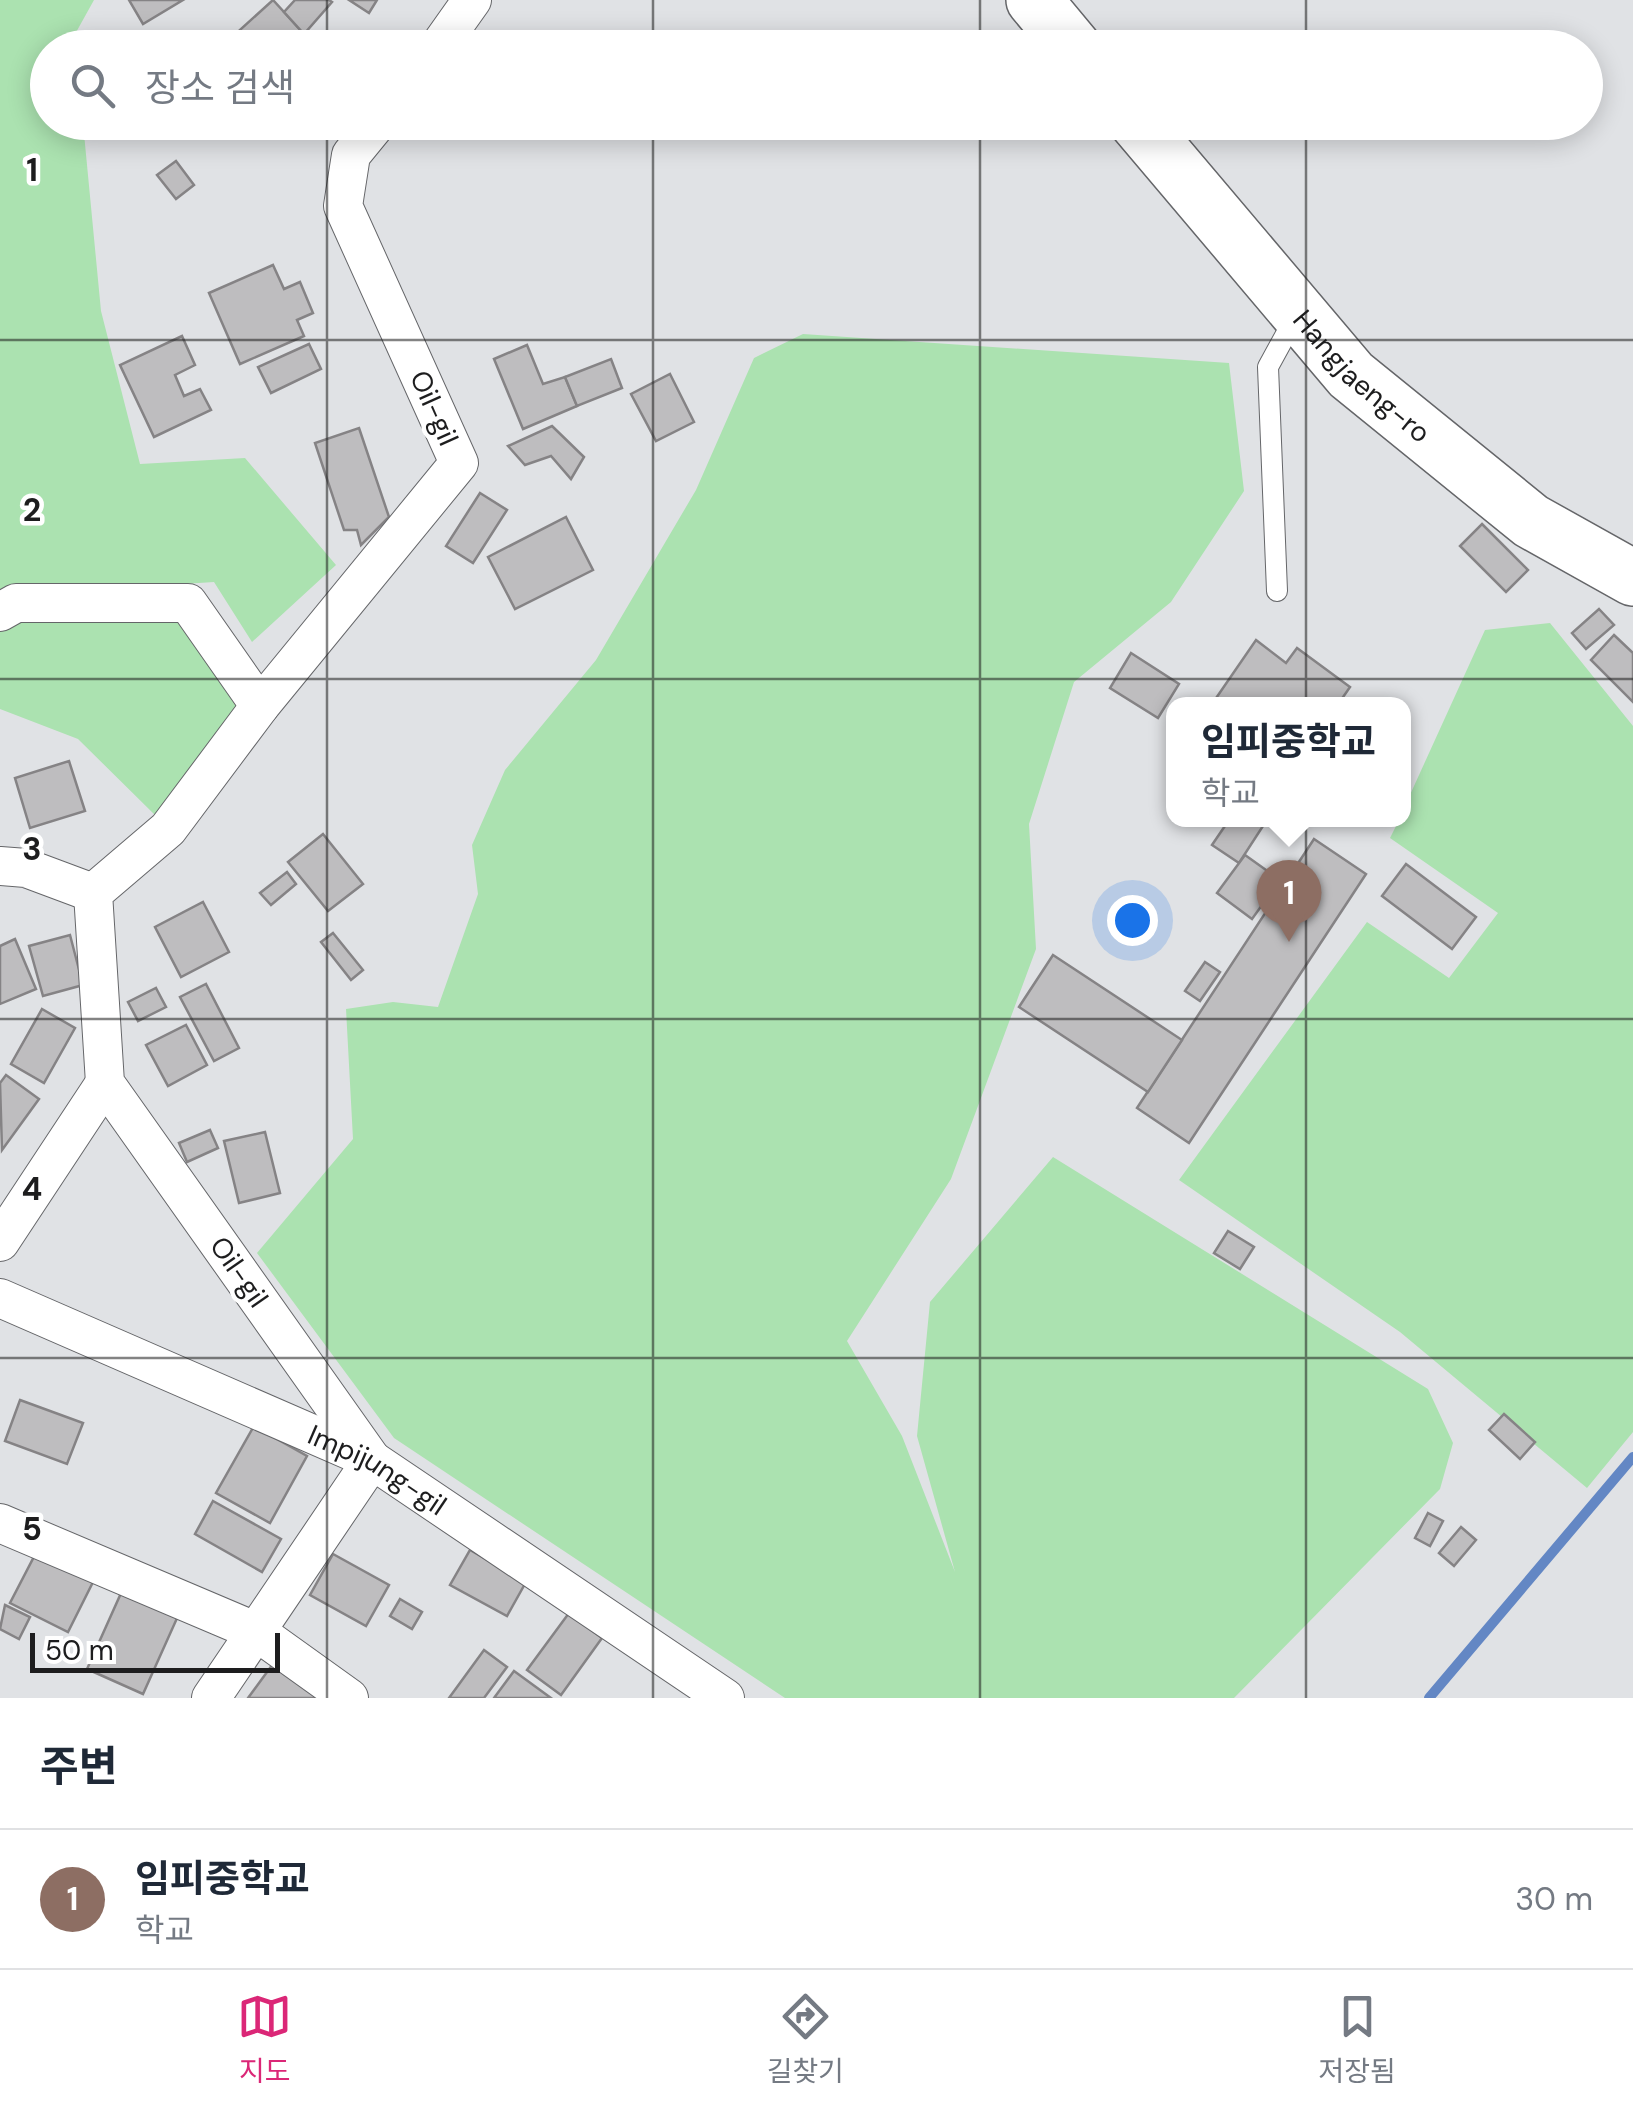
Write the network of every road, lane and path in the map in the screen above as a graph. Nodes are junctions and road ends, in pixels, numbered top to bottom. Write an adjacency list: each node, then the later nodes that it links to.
1 (472, 0): 3 (street)
2 (1034, 0): 4 (street)
3 (451, 30)
4 (1059, 30)
5 (363, 140): 11 (street, Oil-gil)
6 (1152, 140): 7 (street, Hangjaeng-ro)
7 (1298, 312): 8 (street, Hangjaeng-ro); 9 (lane)
8 (1632, 576)
9 (1277, 591)
10 (0, 612): 11 (street)
11 (260, 706): 13 (street, Oil-gil)
12 (0, 866): 13 (street)
13 (93, 893): 14 (street)
14 (105, 1083): 15 (street); 17 (street, Oil-gil)
15 (0, 1242)
16 (0, 1298): 17 (street, Impijung-gil)
17 (372, 1460): 19 (street); 22 (street, Impijung-gil)
18 (0, 1523): 19 (street)
19 (258, 1632): 20 (street); 21 (street)
20 (210, 1698)
21 (349, 1698)
22 (725, 1698)

